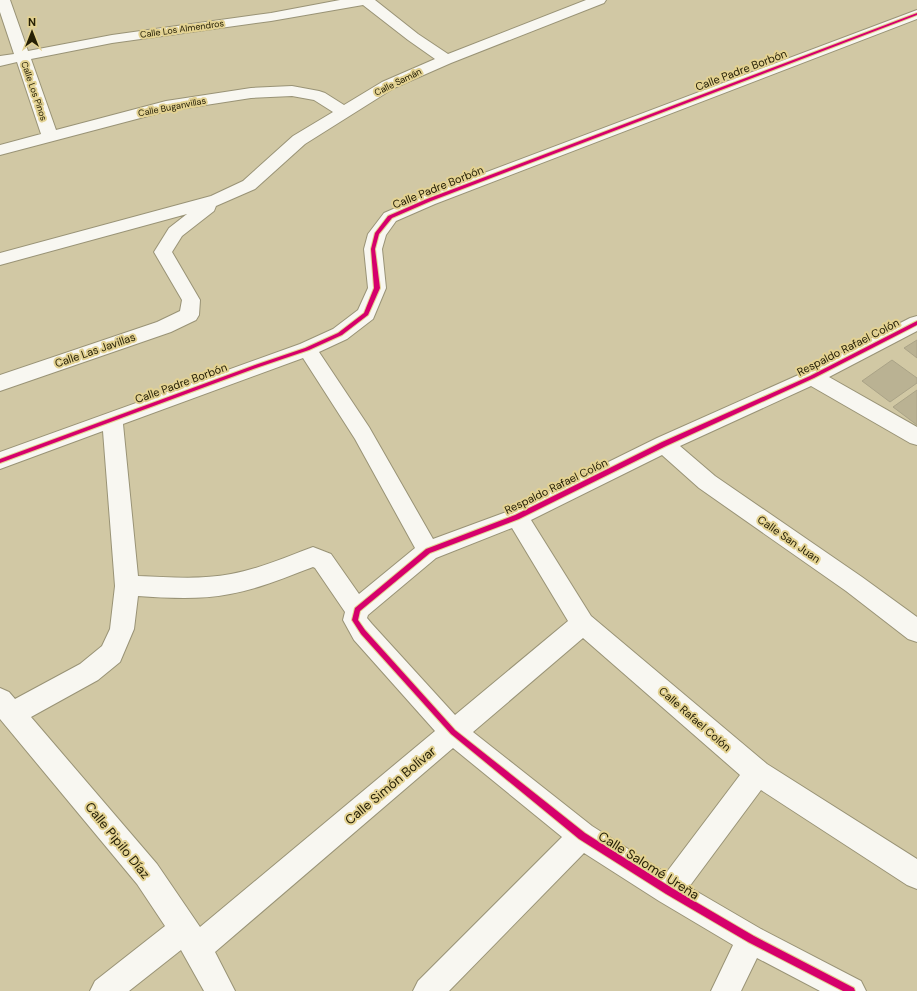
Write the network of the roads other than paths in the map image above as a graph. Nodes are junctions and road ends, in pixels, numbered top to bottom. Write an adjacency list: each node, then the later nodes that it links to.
1 (3, 0): 5 (street, Calle Los Pinos)
2 (365, 0): 5 (street, Calle Los Almendros); 6 (street)
3 (599, 0): 6 (street, Calle Samán)
4 (917, 14): 14 (street, Calle Padre Borbón)
5 (22, 55): 7 (street, Calle Los Almendros); 9 (street, Calle Los Pinos)
6 (446, 60): 8 (street, Calle Samán)
7 (0, 61)
8 (343, 112): 9 (street, Calle Buganvillas); 11 (street, Calle Samán)
9 (50, 136): 10 (street, Calle Buganvillas)
10 (0, 150)
11 (217, 200): 12 (street); 16 (street, Calle Las Javillas)
12 (0, 259)
13 (917, 323): 15 (street, Respaldo Rafael Colón)
14 (308, 349): 17 (street, Calle Padre Borbón); 22 (street)
15 (812, 377): 18 (street); 19 (street, Respaldo Rafael Colón)
16 (0, 383)
17 (112, 419): 20 (street, Calle Padre Borbón); 23 (street)
18 (917, 437)
19 (664, 444): 21 (street, Respaldo Rafael Colón); 26 (street, Calle San Juan)
20 (0, 461)
21 (516, 517): 22 (street, Respaldo Rafael Colón); 25 (street, Calle Rafael Colón)
22 (428, 551): 24 (street, Respaldo Rafael Colón)
23 (127, 586): 24 (street); 27 (street)
24 (357, 610): 28 (street)
25 (583, 623): 28 (street, Calle Simón Bolívar); 29 (street, Calle Rafael Colón)
26 (917, 631)
27 (6, 707): 33 (street, Calle Pipilo Díaz)
28 (453, 732): 30 (street, Calle Salomé Ureña); 33 (street, Calle Simón Bolívar)
29 (758, 773): 31 (street, Calle Rafael Colón); 32 (street)
30 (582, 836): 32 (street, Calle Salomé Ureña); 37 (street)
31 (917, 875)
32 (669, 891): 34 (street, Calle Salomé Ureña)
33 (190, 939): 35 (street, Calle Simón Bolívar); 36 (street, Calle Pipilo Díaz)
34 (751, 939): 38 (street); 39 (street, Calle Salomé Ureña)
35 (105, 991)
36 (220, 991)
37 (428, 991)
38 (726, 991)
39 (850, 991)

